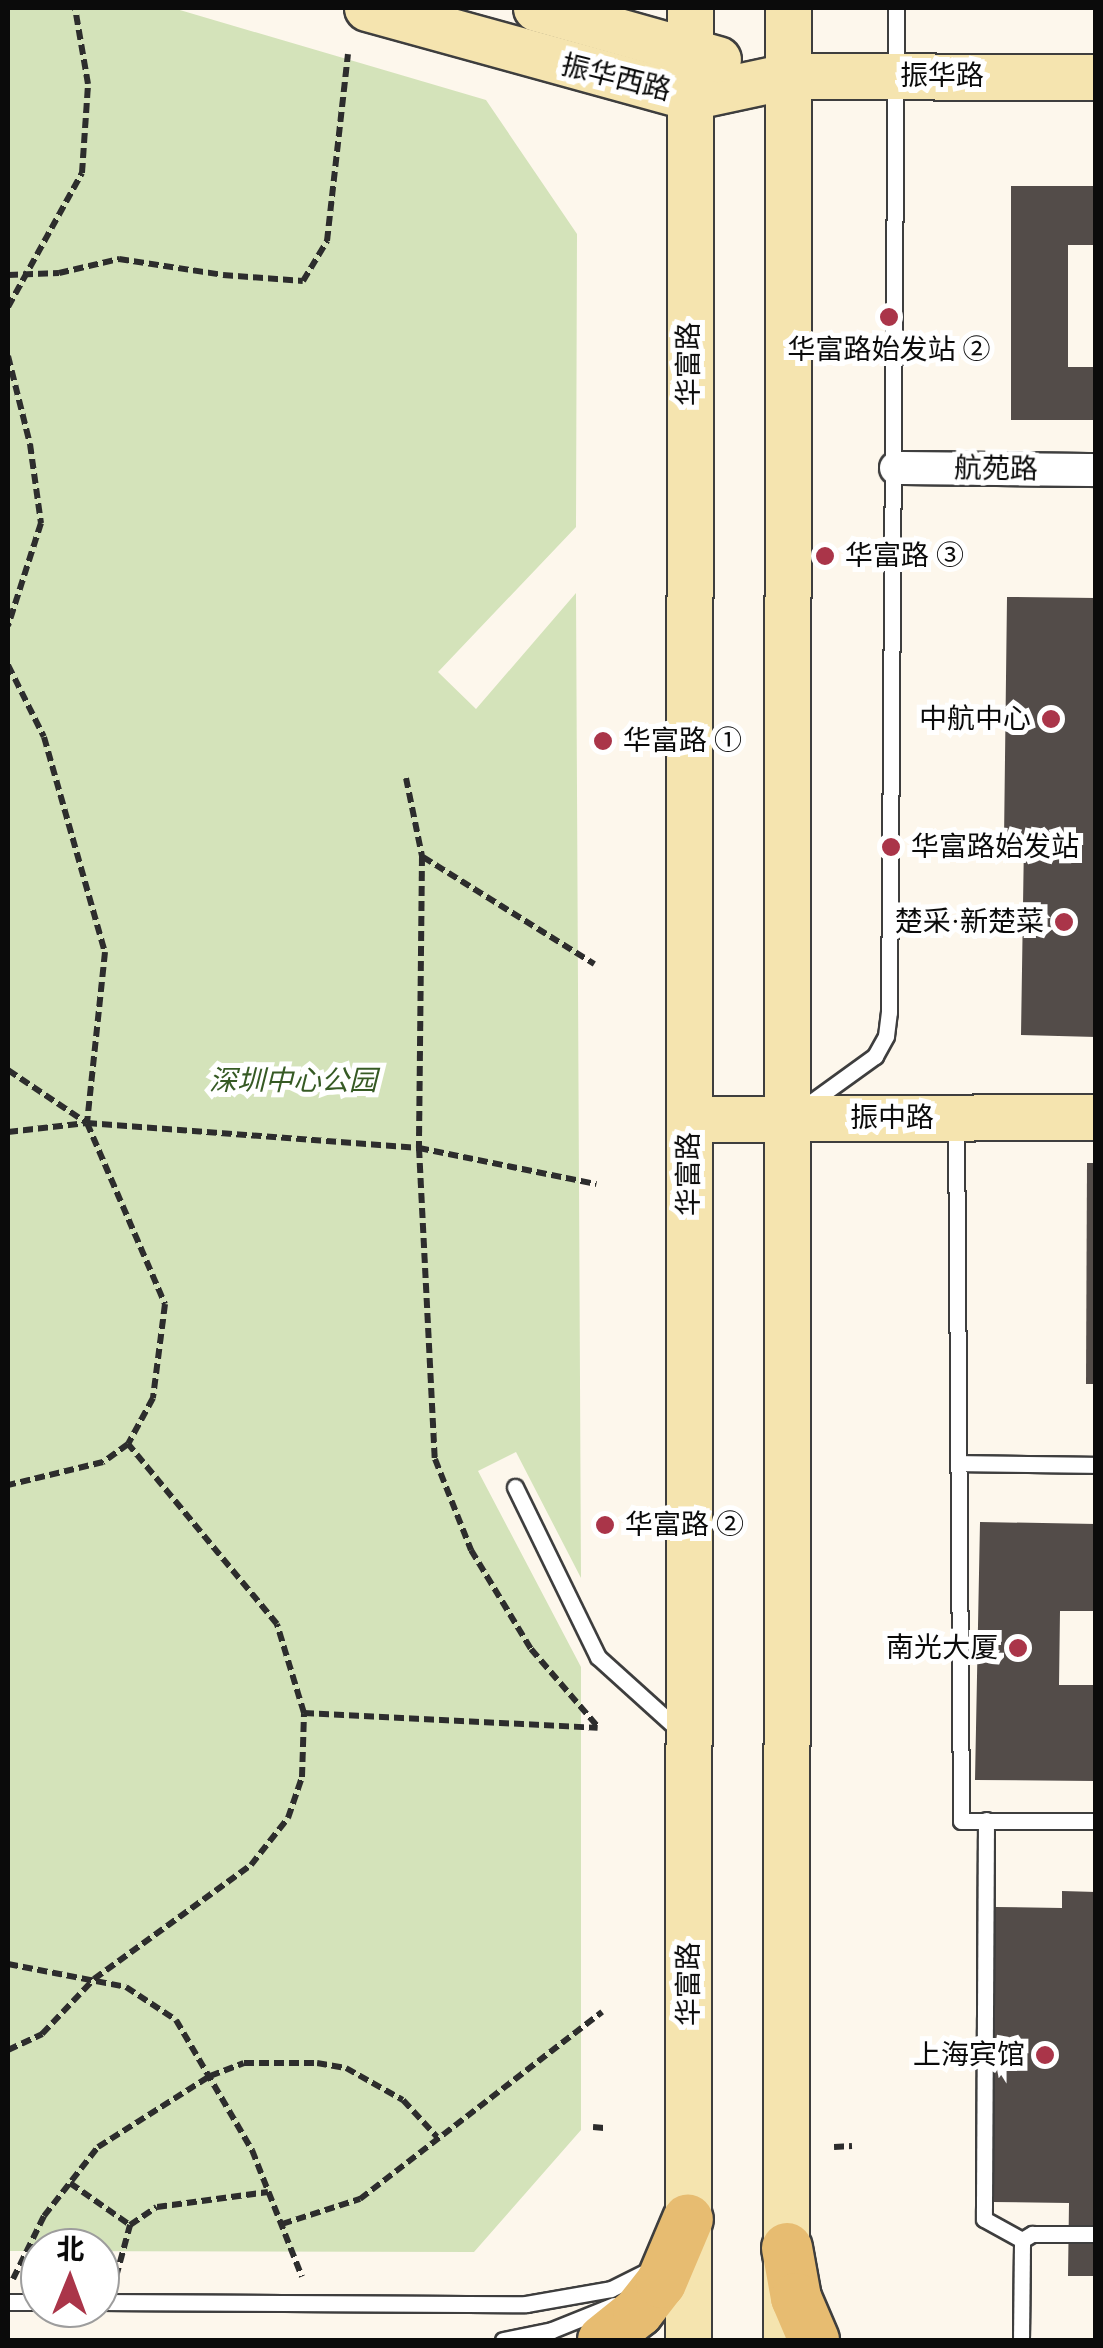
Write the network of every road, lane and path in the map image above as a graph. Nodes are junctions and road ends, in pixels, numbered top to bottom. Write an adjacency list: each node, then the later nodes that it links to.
1 (76, 8): 13 (path)
2 (368, 8): 11 (main road, 振华西路)
3 (536, 8): 6 (main road, 振华西路)
4 (788, 8): 8 (main road)
5 (896, 8): 9 (lane)
6 (690, 30): 8 (main road, 振华西路); 11 (main road, 华富路)
7 (348, 54): 13 (path)
8 (788, 76): 9 (main road, 振华路); 11 (main road, 振华西路); 27 (main road)
9 (895, 76): 10 (main road, 振华路); 16 (lane)
10 (1096, 77)
11 (690, 98): 26 (main road, 华富路)
12 (8, 275): 13 (path)
13 (20, 278): 14 (path)
14 (8, 307)
15 (8, 356): 18 (path)
16 (896, 468): 17 (street, 航苑路); 27 (lane)
17 (1096, 470)
18 (8, 626)
19 (8, 665): 28 (path)
20 (406, 778): 21 (path)
21 (422, 856): 22 (path); 30 (path)
22 (594, 964)
23 (8, 1070): 28 (path)
24 (956, 1117): 25 (main road, 振中路); 27 (main road, 振中路); 33 (lane)
25 (1096, 1117)
26 (689, 1119): 27 (main road, 振中路); 38 (main road, 华富路)
27 (787, 1119): 58 (main road)
28 (87, 1123): 29 (path); 30 (path); 32 (path)
29 (8, 1132)
30 (419, 1148): 31 (path); 37 (path)
31 (596, 1184)
32 (128, 1444): 35 (path); 37 (path)
33 (959, 1463): 34 (lane); 39 (lane)
34 (1096, 1464)
35 (8, 1486)
36 (515, 1487): 38 (lane)
37 (304, 1713): 42 (path)
38 (689, 1738): 56 (main road, 华富路)
39 (986, 1820): 40 (lane); 57 (lane)
40 (1096, 1821)
41 (8, 1964): 42 (path)
42 (94, 1979): 44 (path); 45 (path)
43 (602, 2012): 48 (path)
44 (8, 2050)
45 (210, 2076): 48 (path); 51 (path); 52 (path)
46 (592, 2127): 47 (path)
47 (604, 2128)
48 (437, 2136): 53 (path)
49 (852, 2146): 50 (path)
50 (834, 2147)
51 (70, 2182): 54 (path); 61 (path)
52 (268, 2192): 53 (path); 54 (path)
53 (282, 2224): 60 (path)
54 (130, 2226): 59 (path)
55 (1096, 2234): 57 (lane)
56 (683, 2236): 62 (lane); 63 (lane); 64 (main road); 65 (main road, 华富路)
57 (1022, 2240): 68 (lane)
58 (786, 2248): 66 (main road); 67 (main road)
59 (120, 2263)
60 (302, 2277)
61 (12, 2280)
62 (120, 2302)
63 (503, 2340)
64 (603, 2340)
65 (688, 2340)
66 (786, 2340)
67 (814, 2340)
68 (1022, 2340)

